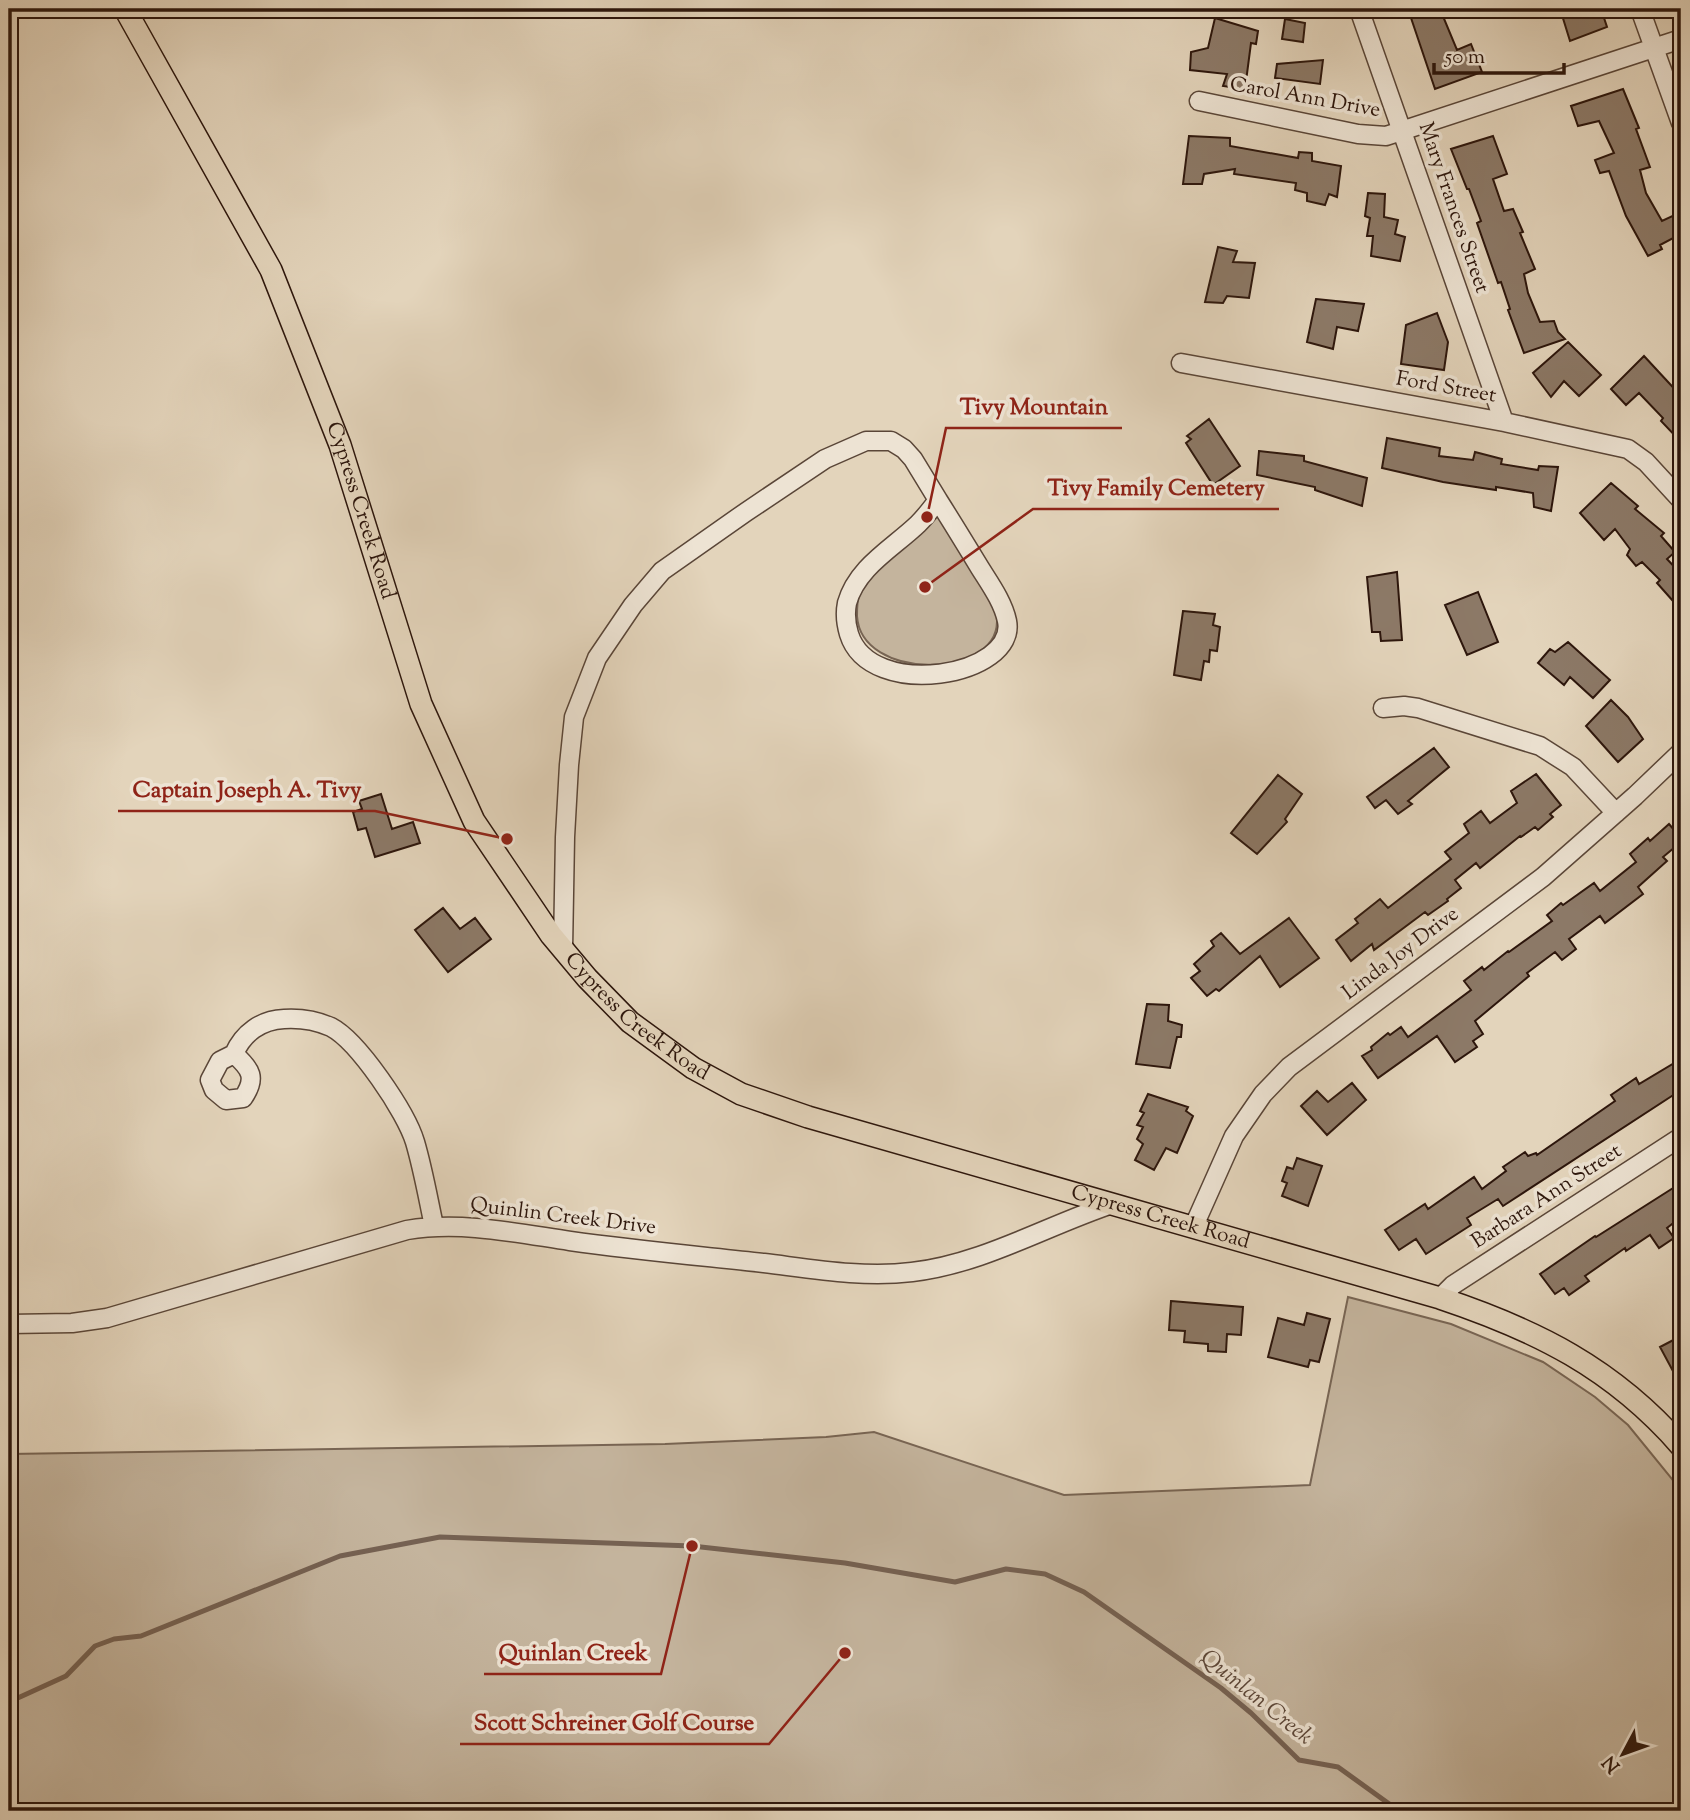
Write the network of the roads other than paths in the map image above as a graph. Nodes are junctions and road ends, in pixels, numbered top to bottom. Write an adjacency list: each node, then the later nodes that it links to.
1 (125, 9): 16 (main road, Cypress Creek Road)
2 (1359, 9): 8 (street, Mary Frances Street)
3 (1640, 9): 5 (street)
4 (1681, 39): 5 (street, Carol Ann Drive)
5 (1654, 50): 7 (street); 8 (street, Carol Ann Drive)
6 (1199, 101): 8 (street, Carol Ann Drive)
7 (1681, 123)
8 (1402, 132): 10 (street, Mary Frances Street)
9 (1181, 363): 10 (street, Ford Street)
10 (1504, 422): 12 (street, Ford Street)
11 (938, 500): 11 (street); 16 (street)
12 (1681, 500)
13 (1383, 708): 15 (street)
14 (1681, 752): 15 (street, Linda Joy Drive)
15 (1616, 813): 21 (street, Linda Joy Drive)
16 (562, 949): 19 (main road, Cypress Creek Road)
17 (234, 1054): 20 (street)
18 (1681, 1136): 22 (street, Barbara Ann Street)
19 (1112, 1205): 20 (street, Quinlin Creek Drive); 21 (main road, Cypress Creek Road)
20 (434, 1226): 23 (street, Quinlin Creek Drive)
21 (1194, 1228): 22 (main road, Cypress Creek Road)
22 (1440, 1298): 24 (main road, Cypress Creek Road)
23 (9, 1324)
24 (1680, 1443)

